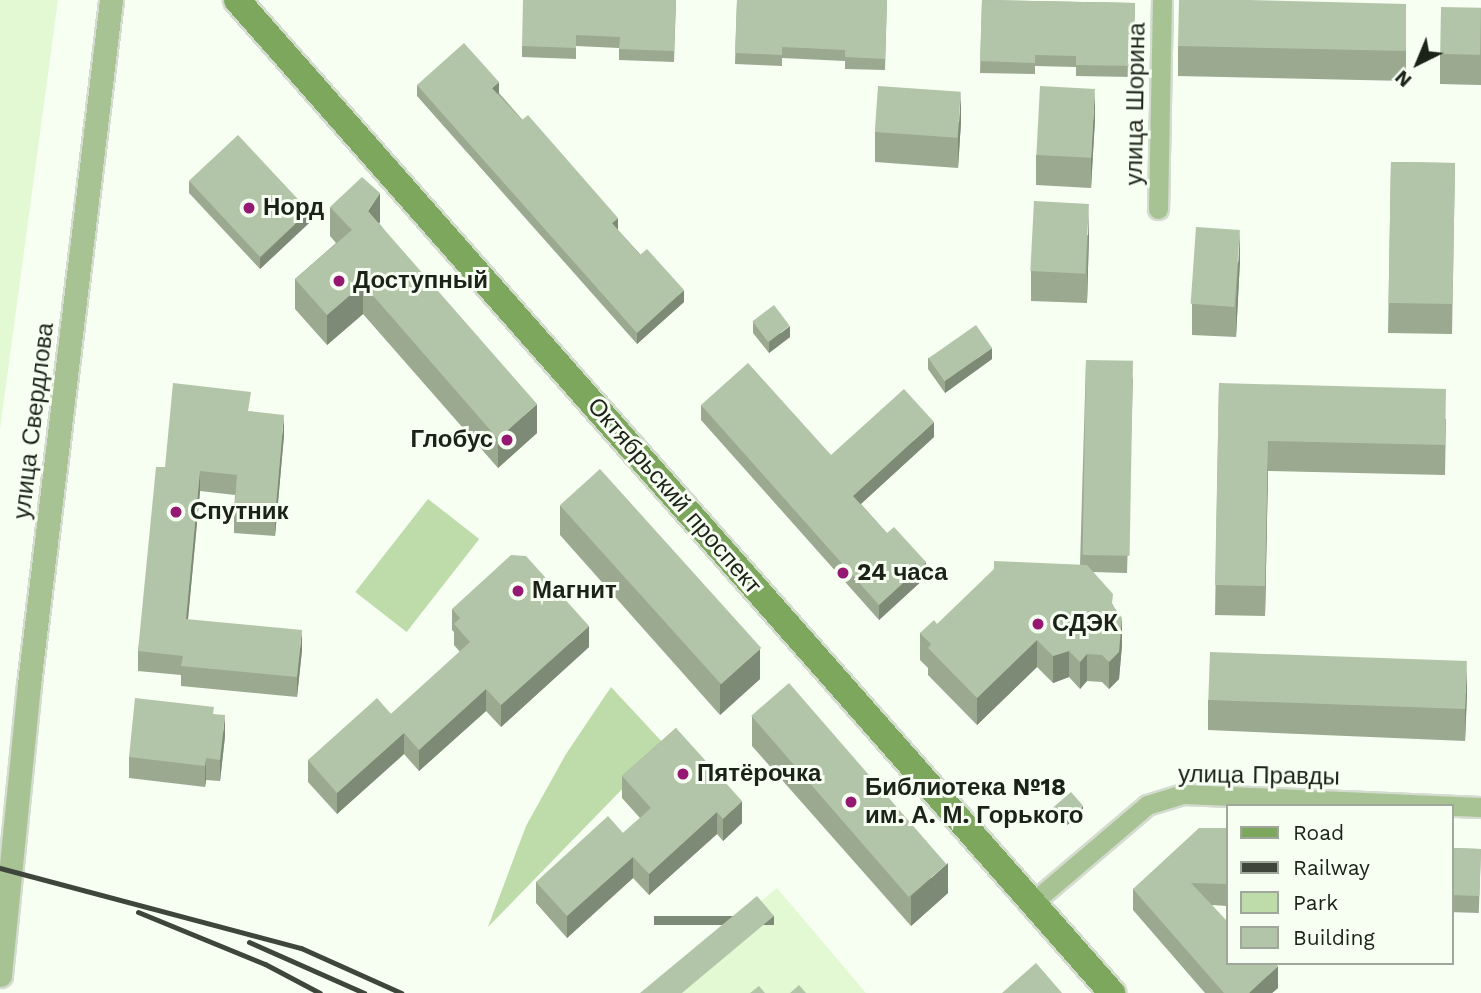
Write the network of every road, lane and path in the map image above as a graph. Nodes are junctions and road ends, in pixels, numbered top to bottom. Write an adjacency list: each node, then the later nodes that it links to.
1 (111, 0): 5 (street, улица Свердлова)
2 (128, 0): 5 (street)
3 (237, 0): 10 (main road, Октябрьский проспект)
4 (1162, 0): 6 (street, улица Шорина)
5 (108, 37): 11 (street, улица Свердлова)
6 (1158, 209)
7 (1412, 804): 10 (street, улица Правды)
8 (1453, 806): 9 (street, улица Правды)
9 (1481, 807)
10 (1032, 903): 12 (main road, Октябрьский проспект)
11 (0, 975)
12 (1112, 993)

